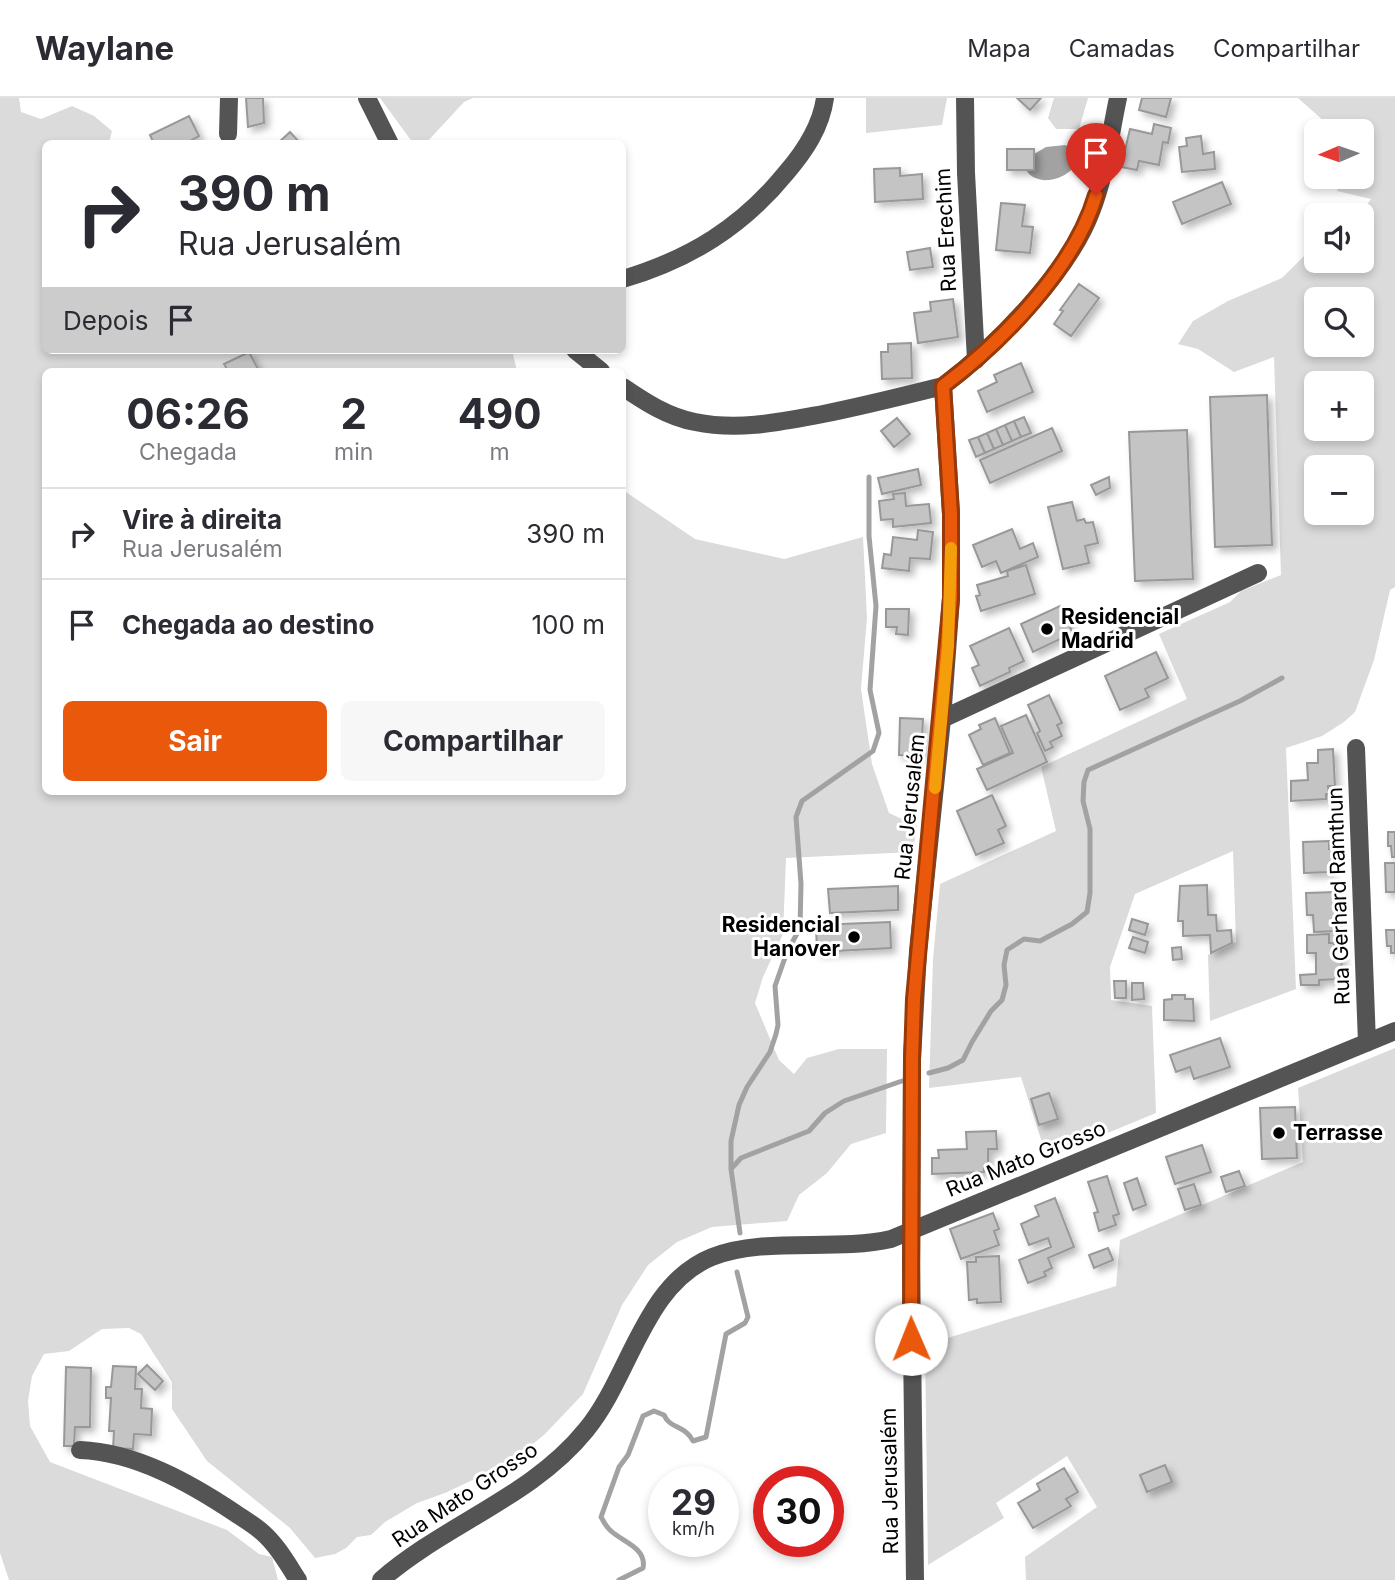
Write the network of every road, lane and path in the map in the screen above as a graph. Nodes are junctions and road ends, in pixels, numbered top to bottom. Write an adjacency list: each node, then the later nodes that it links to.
1 (229, 98): 6 (street)
2 (368, 98): 7 (street)
3 (825, 98): 8 (street)
4 (965, 98): 10 (street, Rua Erechim)
5 (1118, 98): 10 (street)
6 (228, 134)
7 (388, 140)
8 (626, 278)
9 (580, 354): 11 (street)
10 (976, 360): 12 (street)
11 (597, 368)
12 (943, 386): 13 (street); 15 (street, Rua Jerusalém)
13 (626, 389)
14 (1258, 573): 15 (street)
15 (942, 719): 19 (street, Rua Jerusalém)
16 (1356, 748): 18 (street, Rua Gerhard Ramthun)
17 (1395, 1031): 18 (street, Rua Mato Grosso)
18 (1367, 1043): 19 (street, Rua Mato Grosso)
19 (911, 1231): 22 (street, Rua Mato Grosso); 23 (street, Rua Jerusalém)
20 (80, 1450): 21 (street)
21 (298, 1580)
22 (381, 1580)
23 (915, 1580)

